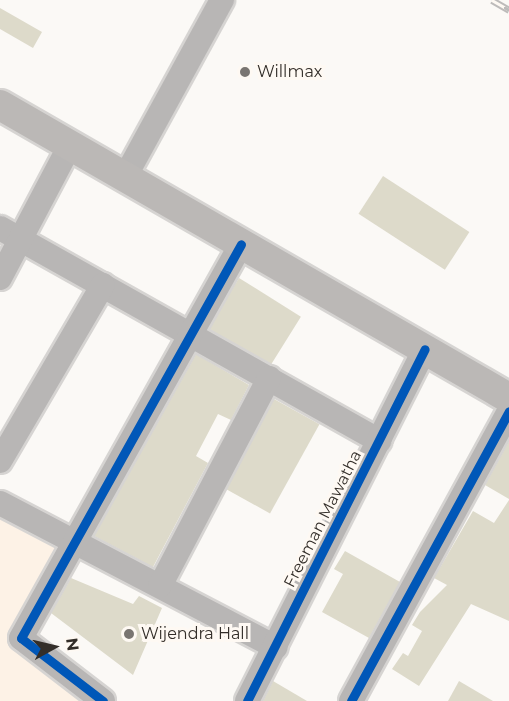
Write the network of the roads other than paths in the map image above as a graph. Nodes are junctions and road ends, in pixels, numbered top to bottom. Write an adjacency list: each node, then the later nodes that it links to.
1 (222, 0): 4 (street)
2 (0, 105): 3 (main road)
3 (70, 145): 4 (main road); 6 (street)
4 (125, 177): 7 (main road)
5 (0, 228): 6 (street)
6 (21, 240): 8 (street); 9 (street)
7 (241, 243): 10 (street); 11 (main road)
8 (0, 278)
9 (103, 285): 10 (street); 16 (street)
10 (190, 333): 12 (street); 18 (street)
11 (425, 349): 13 (main road); 15 (street, Freeman Mawatha)
12 (268, 378): 15 (street); 19 (street)
13 (509, 398)
14 (509, 411): 23 (street)
15 (379, 441): 20 (street, Freeman Mawatha)
16 (0, 461)
17 (0, 503): 18 (street)
18 (75, 542): 19 (street); 21 (street)
19 (160, 586): 20 (street)
20 (276, 646): 22 (street, Freeman Mawatha)
21 (103, 701)
22 (247, 701)
23 (351, 701)

